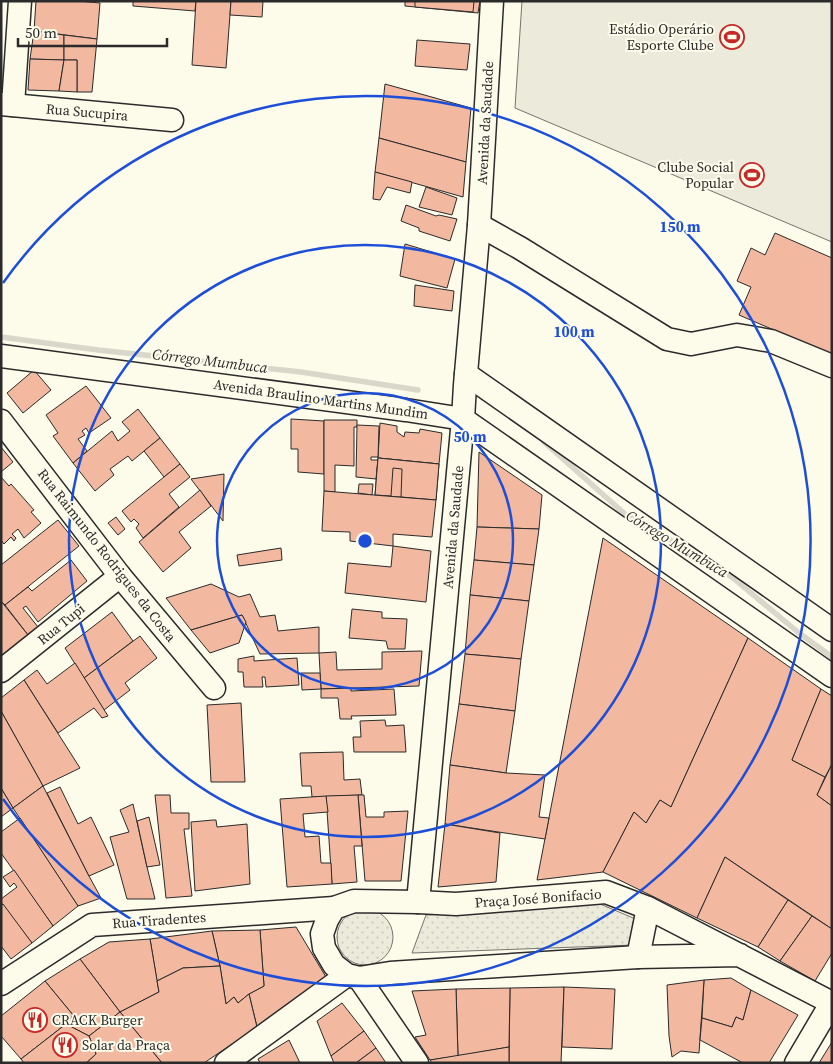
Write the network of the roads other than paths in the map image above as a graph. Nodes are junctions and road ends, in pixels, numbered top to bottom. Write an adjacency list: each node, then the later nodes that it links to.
1 (20, 1): 3 (street)
2 (492, 1): 5 (street, Avenida da Saudade)
3 (7, 104): 4 (street, Rua Sucupira)
4 (172, 120)
5 (479, 226): 7 (street); 8 (street, Avenida da Saudade)
6 (1, 356): 9 (street, Avenida Braulino Martins Mundim)
7 (832, 366)
8 (465, 380): 9 (street, Avenida da Saudade); 12 (street)
9 (463, 416): 14 (street, Avenida Braulino Martins Mundim); 16 (street, Avenida da Saudade)
10 (1, 421): 11 (street, Rua Raimundo Rodrigues da Costa)
11 (120, 576): 13 (street, Rua Tupi); 15 (street, Rua Raimundo Rodrigues da Costa)
12 (832, 630)
13 (1, 671)
14 (832, 676)
15 (214, 688)
16 (418, 902): 17 (street, Praça José Bonifacio); 18 (street, Praça José Bonifacio)
17 (334, 908): 21 (street); 22 (street, Rua Tiradentes)
18 (648, 908): 19 (street, Praça José Bonifacio); 20 (street)
19 (740, 955): 20 (street); 23 (street, Praça José Bonifacio)
20 (638, 957): 21 (street)
21 (353, 976): 24 (street); 25 (street)
22 (1, 984)
23 (832, 1003): 26 (street)
24 (226, 1063)
25 (417, 1063)
26 (796, 1063)

